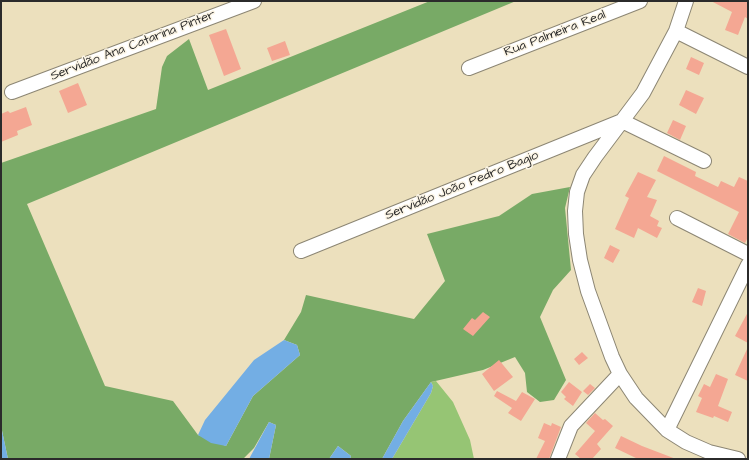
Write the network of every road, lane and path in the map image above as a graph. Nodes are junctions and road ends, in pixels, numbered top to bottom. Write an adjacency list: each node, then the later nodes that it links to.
1 (254, 1): 7 (street, Servidão Ana Catarina Pinter)
2 (640, 1): 6 (street, Rua Palmeira Real)
3 (686, 1): 4 (street)
4 (676, 30): 5 (street); 8 (street)
5 (748, 66)
6 (469, 68)
7 (12, 92)
8 (622, 121): 9 (street); 11 (street, Servidão João Pedro Bagio); 14 (street)
9 (704, 161)
10 (677, 218): 12 (street)
11 (301, 251)
12 (748, 254)
13 (748, 265): 15 (street)
14 (620, 374): 15 (street); 16 (street)
15 (668, 430): 17 (street)
16 (558, 459)
17 (738, 459)

